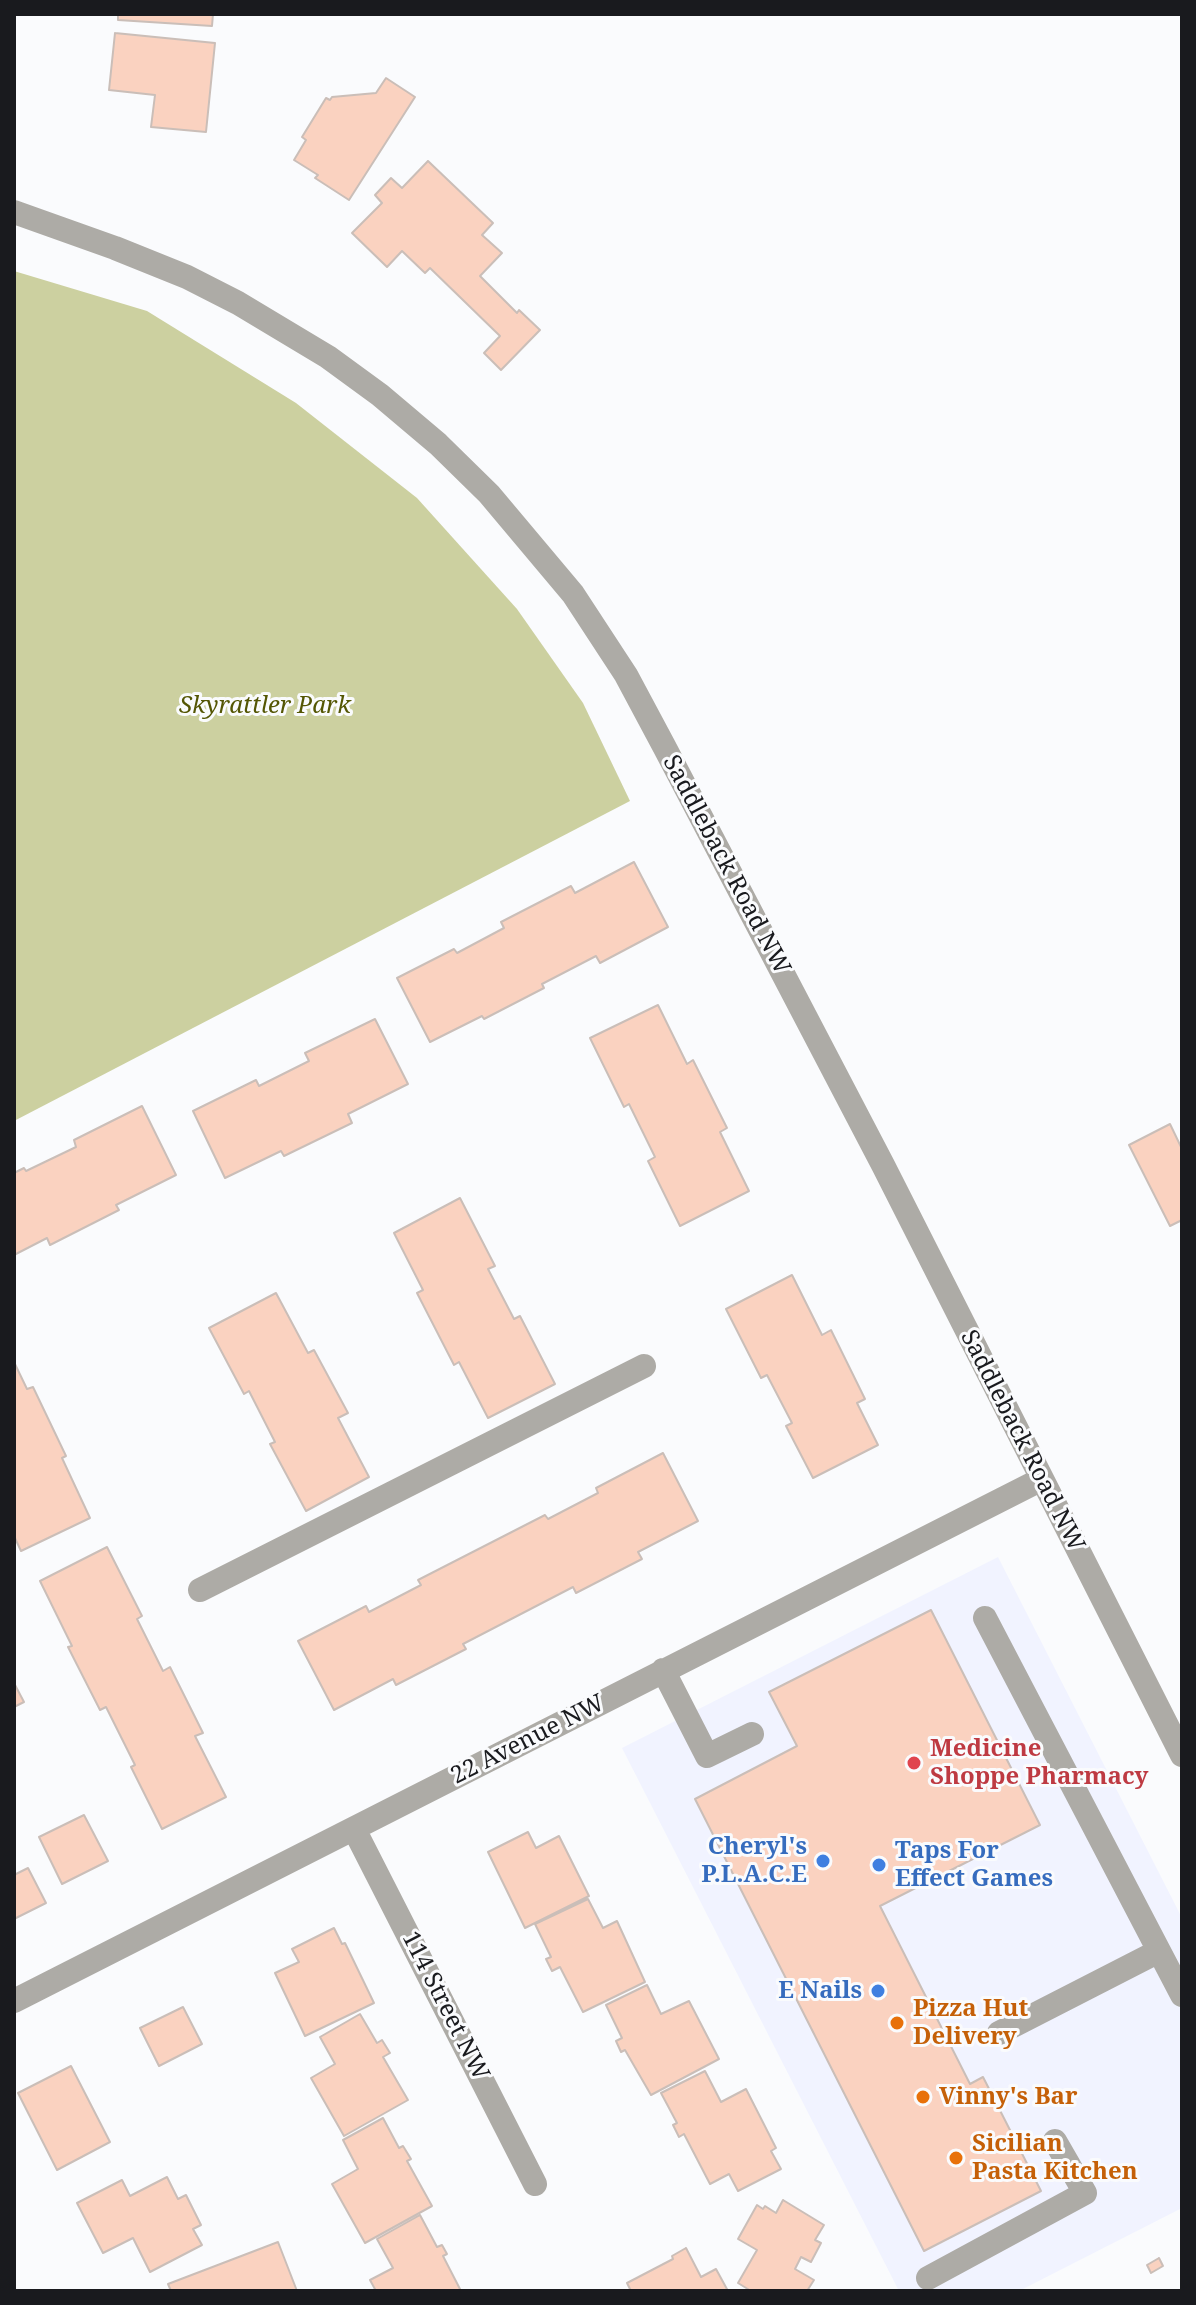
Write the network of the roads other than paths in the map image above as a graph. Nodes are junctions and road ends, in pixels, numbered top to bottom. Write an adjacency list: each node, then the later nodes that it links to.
1 (14, 212): 3 (street, Saddleback Road NW)
2 (644, 1366): 4 (street)
3 (1042, 1479): 6 (street, 22 Avenue NW); 8 (street, Saddleback Road NW)
4 (200, 1590)
5 (985, 1618): 10 (street)
6 (663, 1670): 7 (street); 9 (street, 22 Avenue NW)
7 (752, 1734)
8 (1182, 1755)
9 (354, 1829): 12 (street, 22 Avenue NW); 15 (street, 114 Street NW)
10 (1159, 1951): 11 (street); 13 (street)
11 (1182, 1995)
12 (14, 2001)
13 (999, 2033)
14 (1055, 2141): 16 (street)
15 (535, 2184)
16 (928, 2278)

